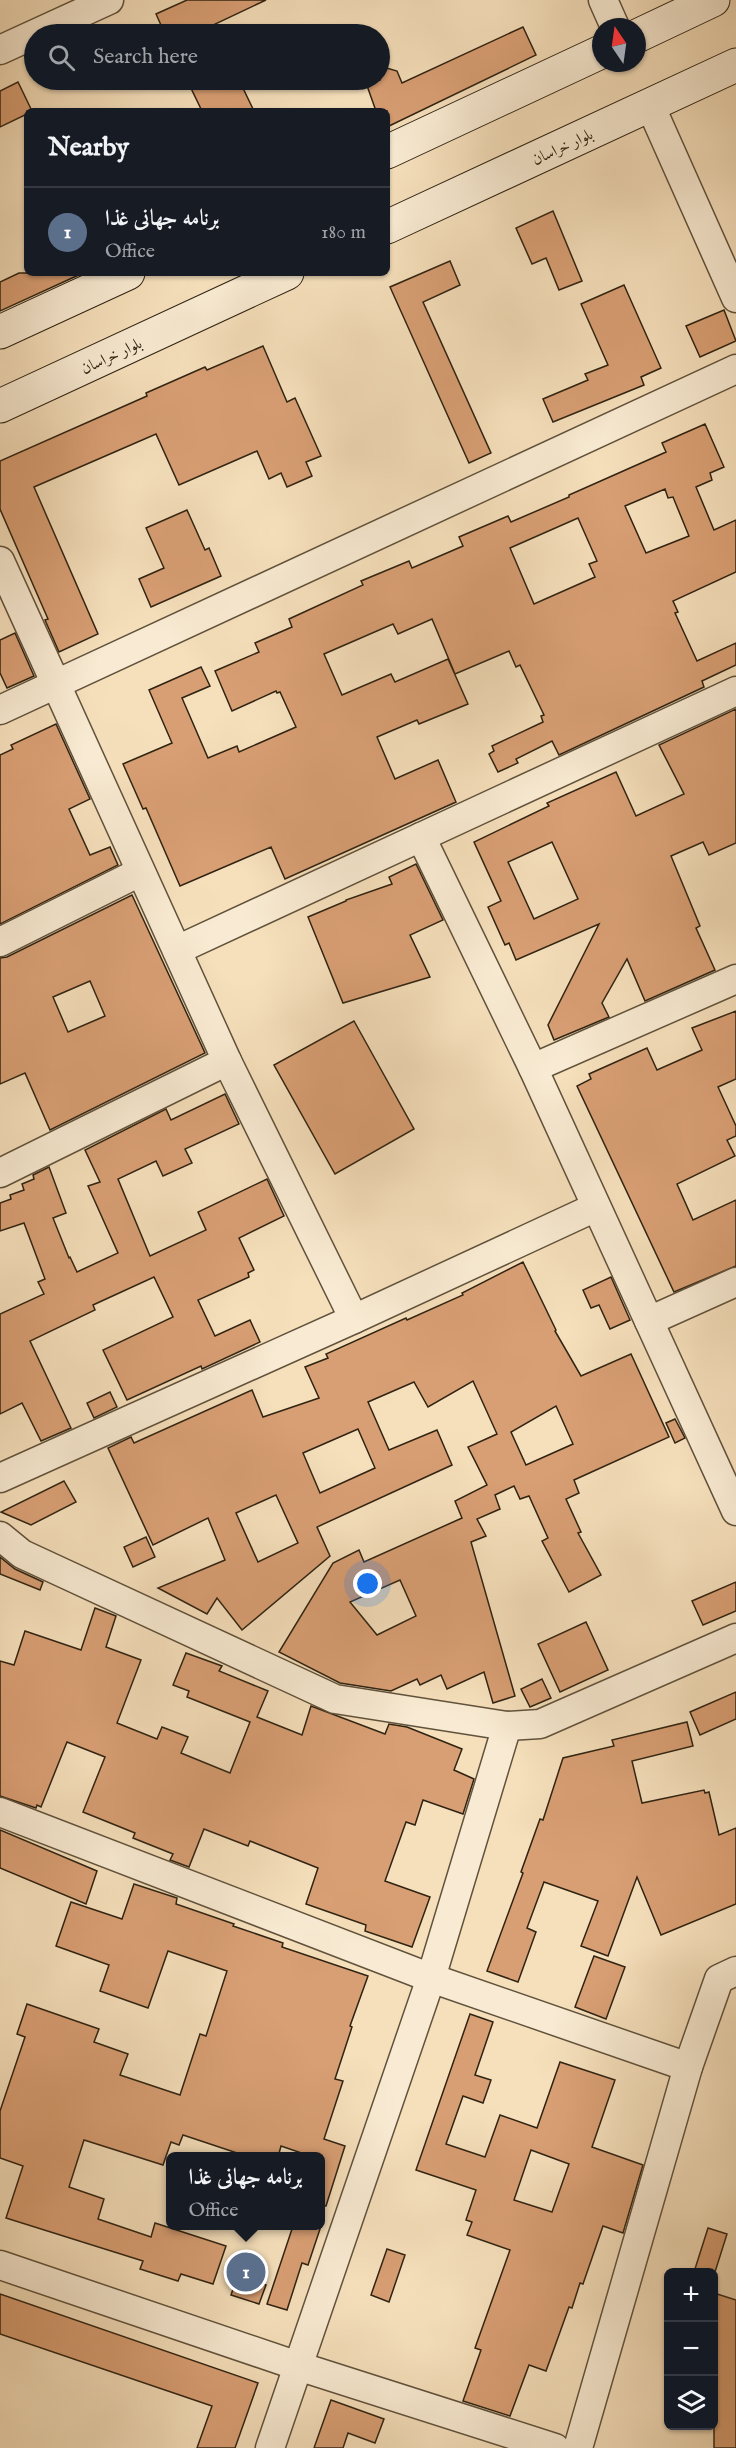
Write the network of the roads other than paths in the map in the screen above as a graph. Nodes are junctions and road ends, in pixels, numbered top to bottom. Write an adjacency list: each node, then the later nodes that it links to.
1 (109, 0): 5 (street)
2 (603, 0): 4 (street)
3 (713, 0): 6 (main road)
4 (611, 18)
5 (57, 24)
6 (646, 32)
7 (24, 39): 8 (street)
8 (0, 50)
9 (592, 56): 12 (main road)
10 (736, 65): 11 (main road, بلوار خراسان)
11 (650, 105): 13 (main road, بلوار خراسان); 16 (street)
12 (390, 151)
13 (390, 226)
14 (121, 276): 17 (main road)
15 (281, 276): 19 (main road, بلوار خراسان)
16 (736, 298)
17 (0, 332)
18 (736, 369): 21 (street)
19 (0, 406)
20 (0, 561): 21 (street)
21 (56, 684): 23 (street); 25 (street)
22 (736, 690): 24 (street)
23 (0, 710)
24 (421, 837): 27 (street); 30 (street)
25 (140, 872): 26 (street); 27 (street)
26 (0, 942)
27 (177, 950): 29 (street)
28 (736, 979): 30 (street)
29 (227, 1061): 31 (street); 34 (street)
30 (533, 1068): 32 (street)
31 (0, 1173)
32 (596, 1207): 34 (street); 35 (street)
33 (736, 1282): 35 (street)
34 (354, 1319): 36 (street)
35 (649, 1321): 37 (street)
36 (0, 1478)
37 (736, 1511)
38 (0, 1536): 40 (street)
39 (736, 1638): 40 (street)
40 (507, 1726): 43 (street)
41 (0, 1812): 43 (street)
42 (736, 1971): 44 (street)
43 (431, 1978): 44 (street); 46 (street)
44 (688, 2067): 49 (street)
45 (0, 2265): 46 (street)
46 (298, 2366): 47 (street); 48 (street)
47 (270, 2448)
48 (555, 2448)
49 (578, 2448)

